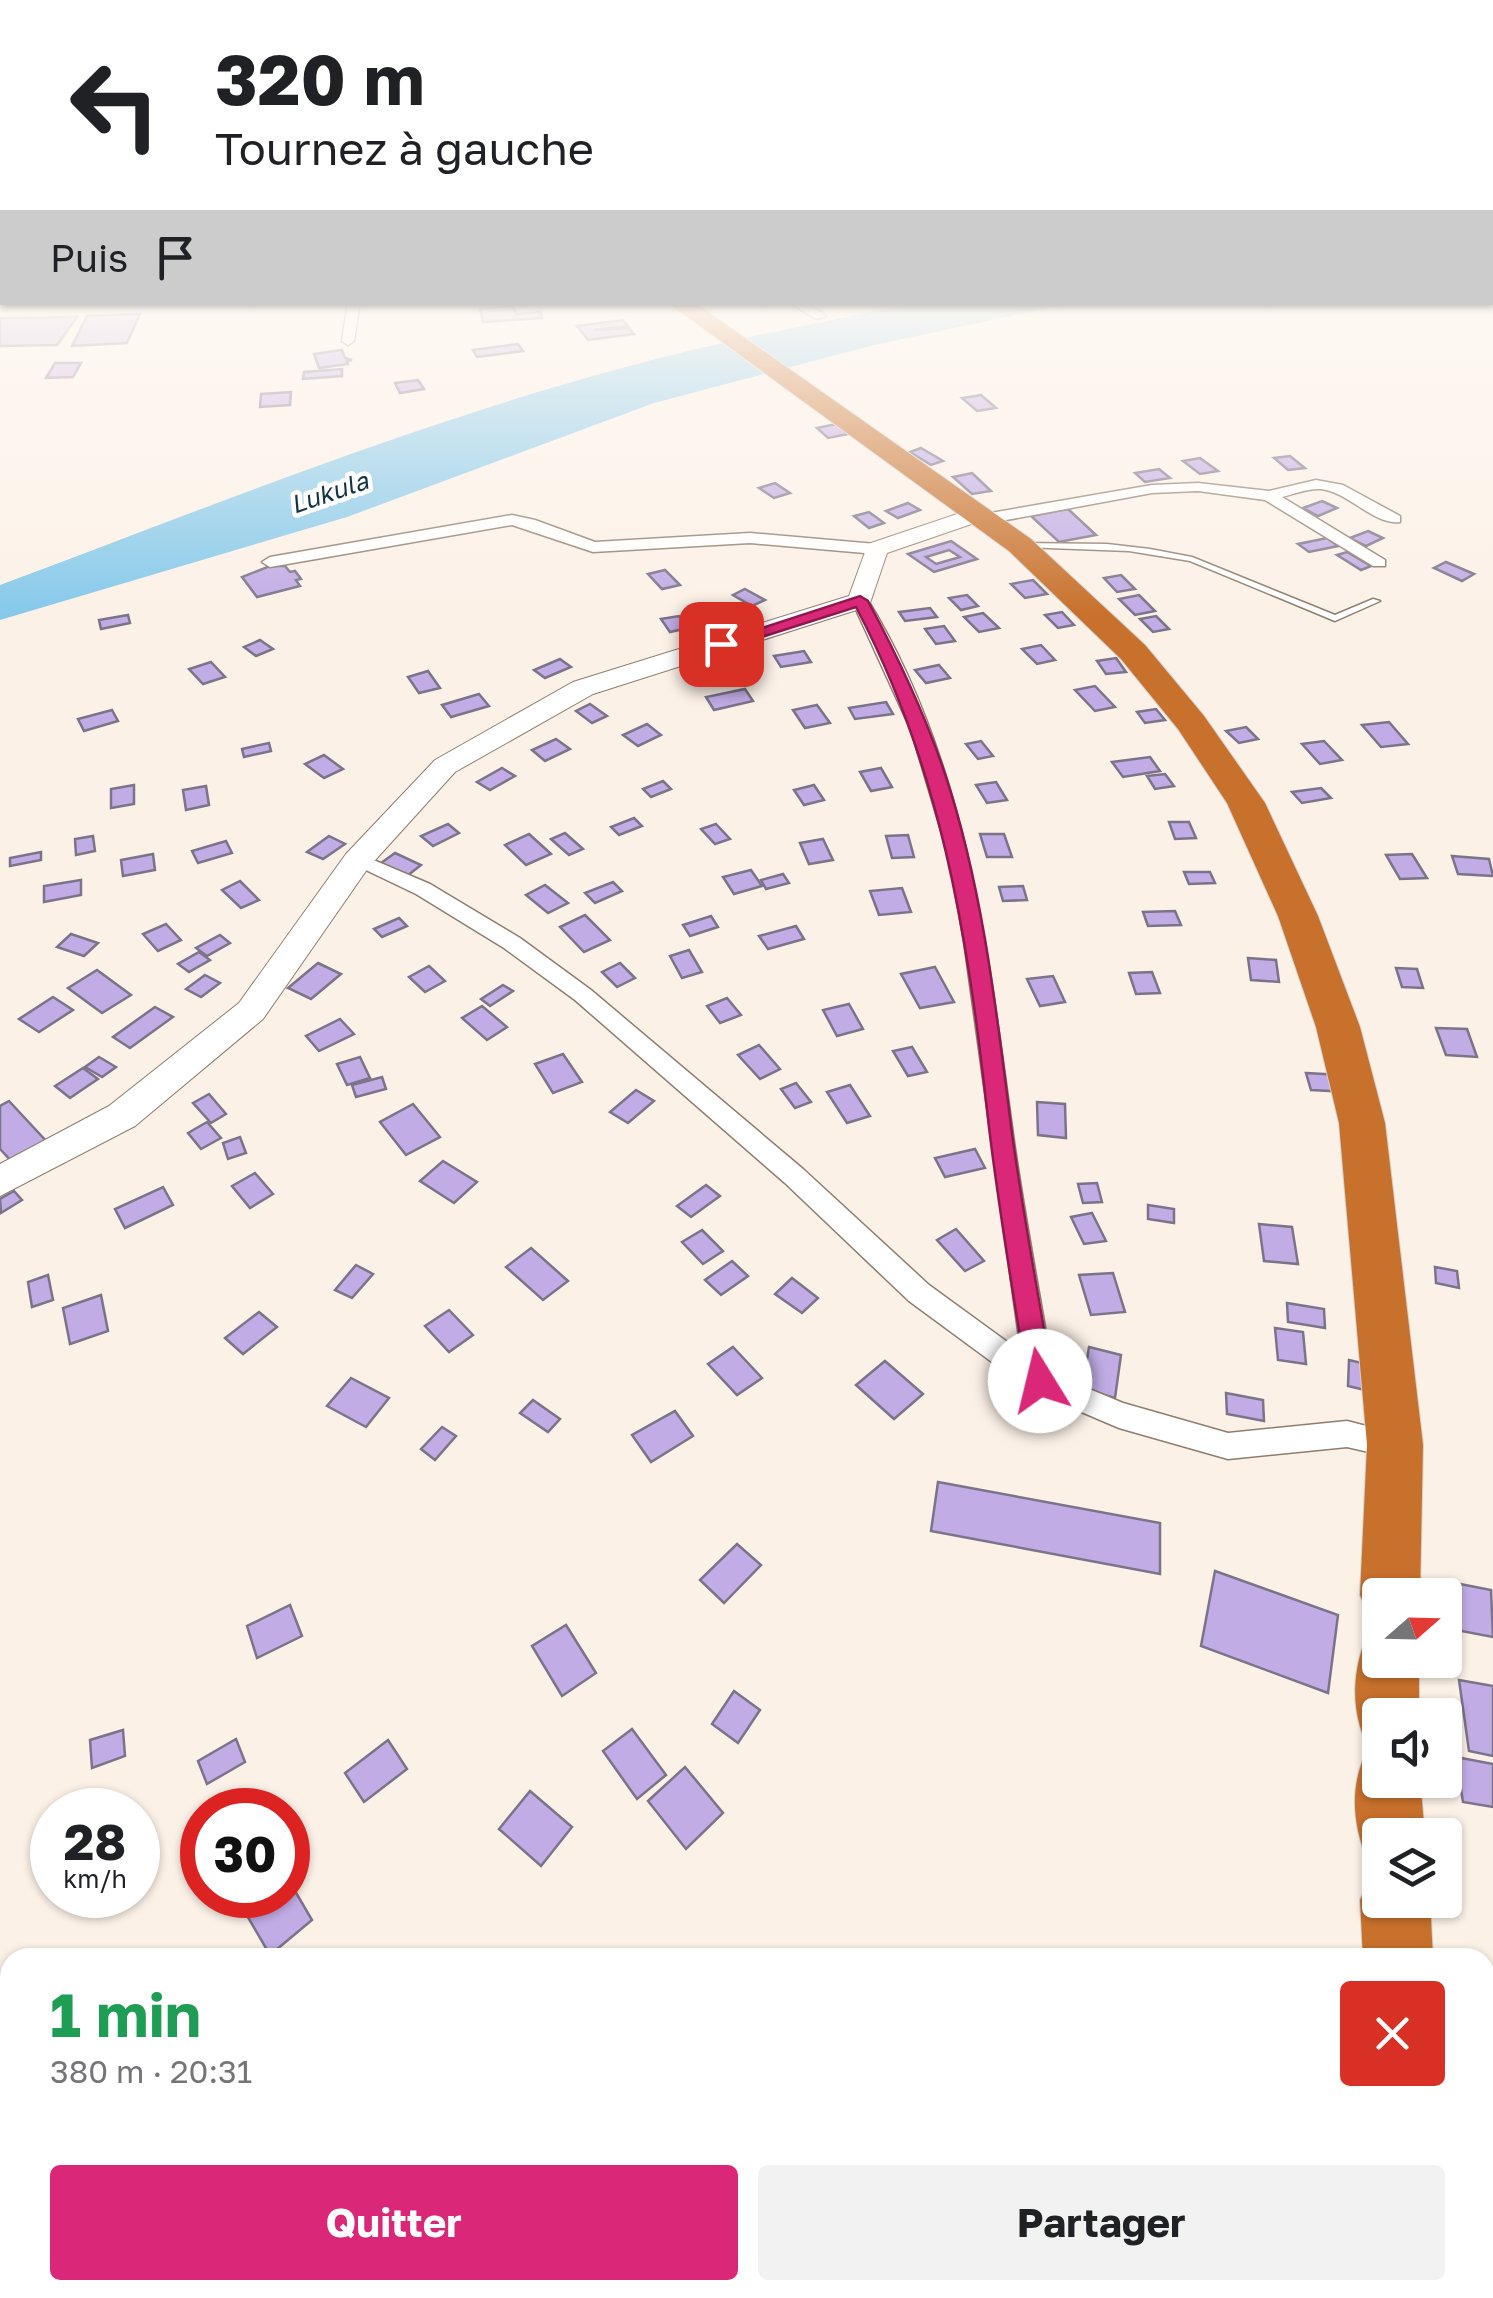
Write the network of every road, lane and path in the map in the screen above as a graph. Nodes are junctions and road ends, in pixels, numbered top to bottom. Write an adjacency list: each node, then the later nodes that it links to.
1 (817, 399): 3 (highway)
2 (1268, 496): 3 (street); 4 (street); 8 (street)
3 (981, 516): 5 (highway); 6 (street)
4 (1395, 518)
5 (1020, 545): 10 (lane); 14 (highway)
6 (876, 549): 7 (street); 9 (street)
7 (270, 562)
8 (1380, 563)
9 (860, 601): 11 (street); 13 (street)
10 (1376, 601)
11 (357, 861): 12 (street); 13 (street)
12 (0, 1181)
13 (1040, 1381): 14 (street)
14 (1395, 1445): 15 (highway)
15 (1391, 1578)
16 (1396, 1918): 17 (highway)
17 (1397, 1948)

